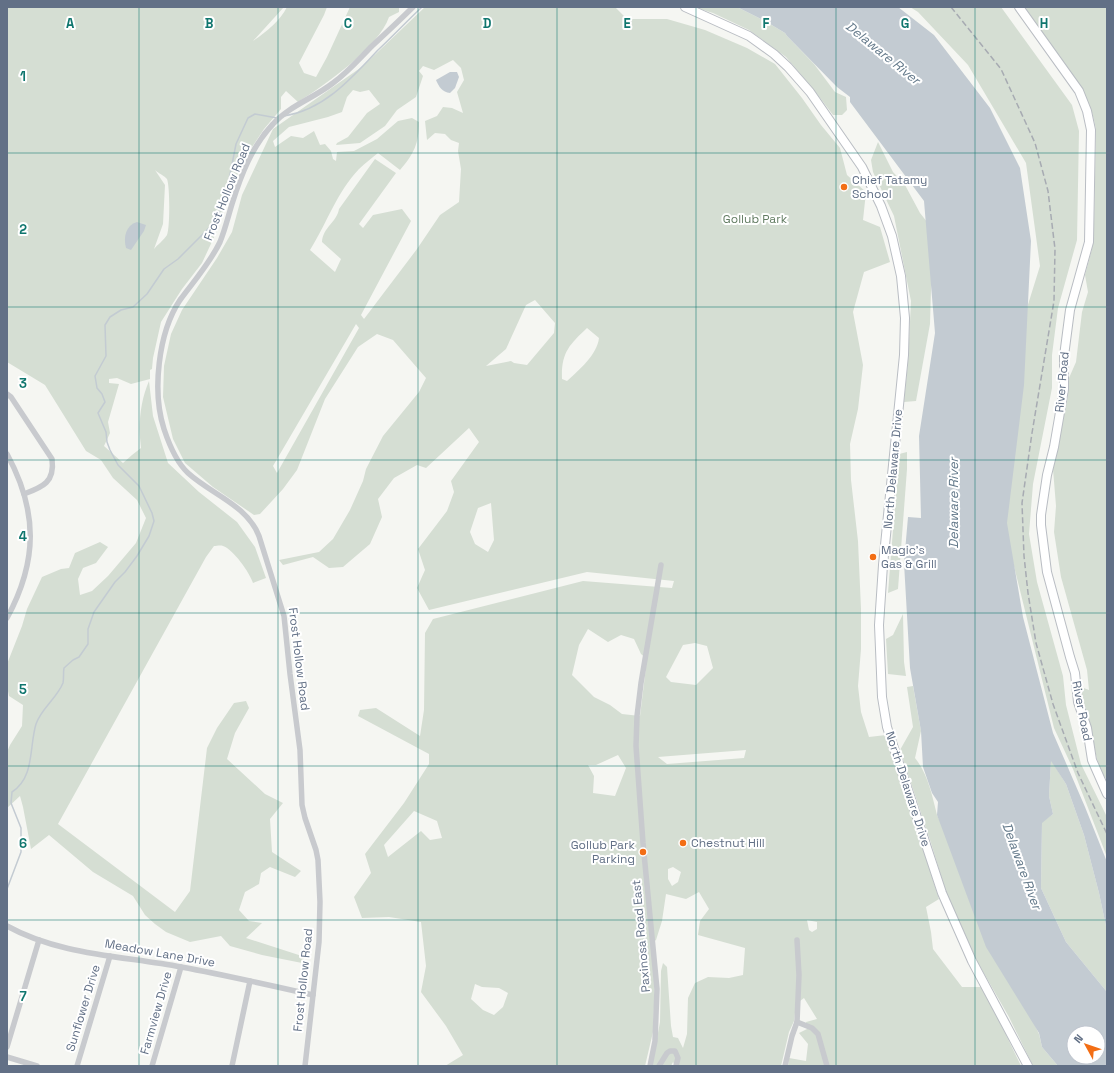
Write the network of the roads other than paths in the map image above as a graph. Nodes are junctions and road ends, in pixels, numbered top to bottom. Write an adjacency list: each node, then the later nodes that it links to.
1 (413, 7): 16 (street, Frost Hollow Road)
2 (684, 7): 30 (main road, North Delaware Drive)
3 (1019, 7): 9 (main road, River Road)
4 (7, 394): 6 (street)
5 (7, 454): 6 (street)
6 (24, 494): 8 (street)
7 (661, 565): 25 (street, Paxinosa Road East)
8 (7, 618)
9 (1107, 794)
10 (7, 926): 11 (street, Meadow Lane Drive)
11 (39, 940): 13 (street, Meadow Lane Drive); 18 (street)
12 (797, 940): 17 (street)
13 (110, 956): 14 (street, Meadow Lane Drive); 21 (street, Sunflower Drive)
14 (181, 967): 15 (street, Meadow Lane Drive); 22 (street, Farmview Drive)
15 (250, 981): 16 (street, Meadow Lane Drive); 23 (street)
16 (313, 995): 24 (street, Frost Hollow Road)
17 (797, 1022): 28 (street); 29 (street)
18 (7, 1047)
19 (7, 1057): 20 (street)
20 (37, 1066)
21 (77, 1066)
22 (152, 1066)
23 (232, 1066)
24 (305, 1066)
25 (650, 1066)
26 (659, 1066): 27 (street)
27 (676, 1066)
28 (785, 1066)
29 (827, 1066)
30 (1028, 1066)

